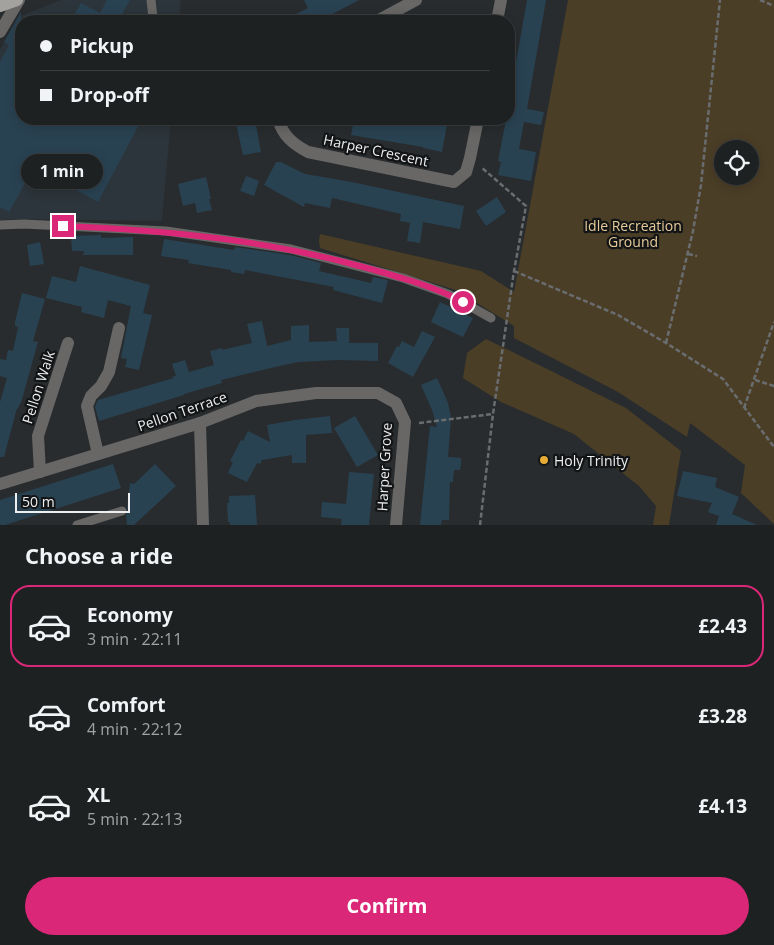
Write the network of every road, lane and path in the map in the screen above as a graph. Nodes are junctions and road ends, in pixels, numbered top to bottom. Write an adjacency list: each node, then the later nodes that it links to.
1 (18, 0): 7 (main road); 12 (street)
2 (151, 0): 9 (lane)
3 (416, 0): 10 (street)
4 (501, 0): 11 (street)
5 (720, 0): 16 (path)
6 (760, 0): 8 (path)
7 (0, 6)
8 (774, 6)
9 (153, 15)
10 (388, 15)
11 (498, 15)
12 (0, 32)
13 (280, 125): 14 (street, Harper Crescent)
14 (477, 125)
15 (0, 225): 19 (lane)
16 (688, 254): 17 (path); 23 (path)
17 (697, 256)
18 (514, 271): 23 (path)
19 (491, 318)
20 (774, 322): 24 (path)
21 (119, 328): 31 (street)
22 (68, 342): 32 (street, Pellon Walk)
23 (666, 343): 27 (path)
24 (755, 380): 25 (path); 27 (path)
25 (774, 386)
26 (378, 393): 29 (street, Pellon Terrace); 37 (street, Harper Grove)
27 (744, 408): 30 (path)
28 (493, 414): 38 (path)
29 (200, 423): 31 (street, Pellon Terrace); 36 (street)
30 (774, 447)
31 (98, 454): 32 (street, Pellon Terrace)
32 (40, 472): 33 (street, Pellon Terrace)
33 (0, 484)
34 (122, 511): 35 (lane)
35 (77, 525)
36 (204, 525)
37 (396, 525)
38 (480, 525)

